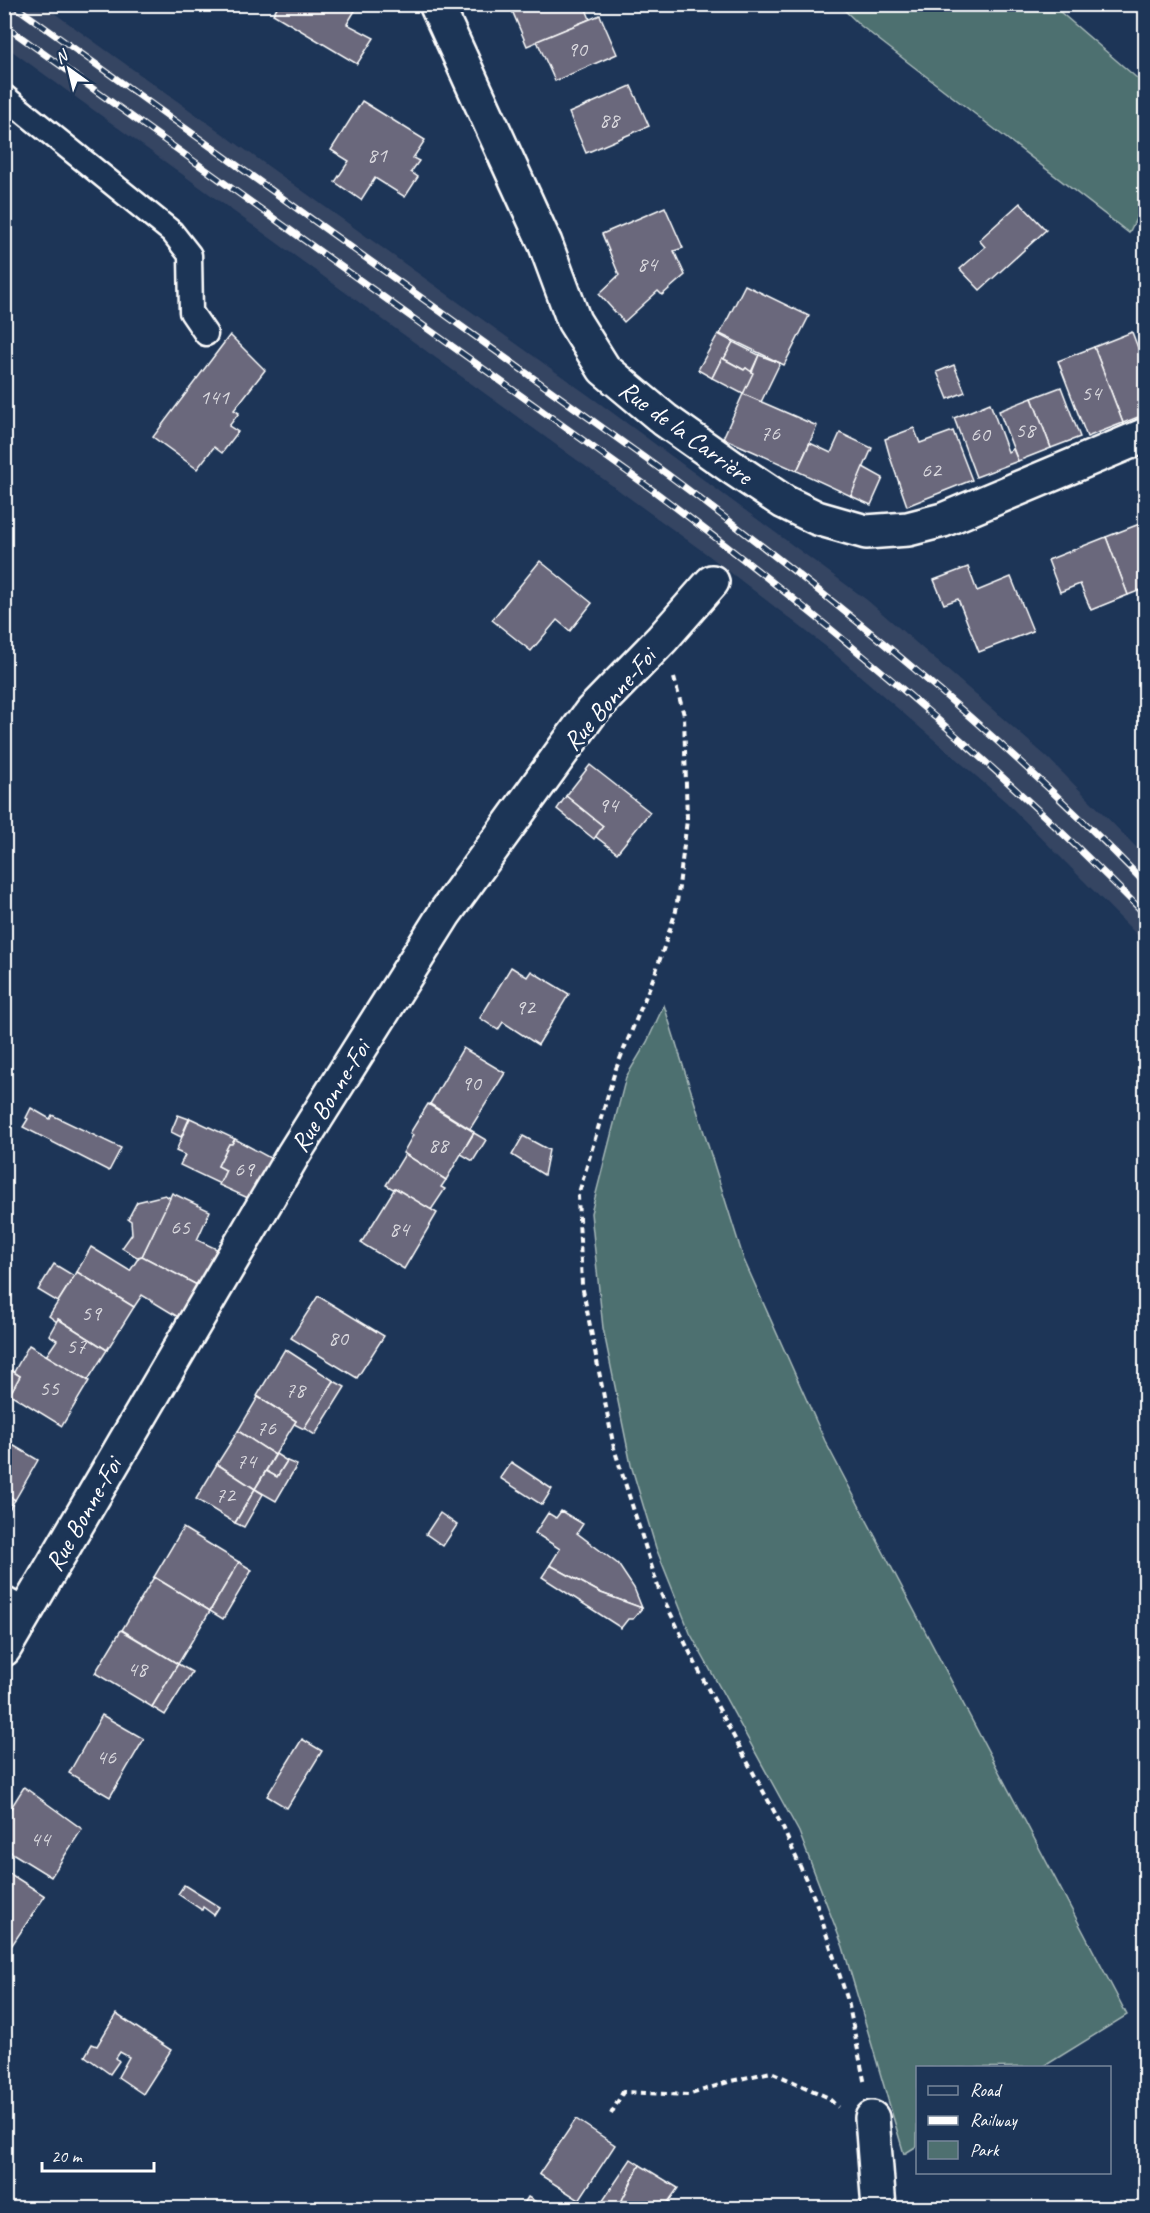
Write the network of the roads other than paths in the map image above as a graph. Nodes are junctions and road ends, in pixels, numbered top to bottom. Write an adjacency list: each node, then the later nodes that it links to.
1 (436, 4): 4 (street, Rue de la Carrière)
2 (4, 96): 3 (lane)
3 (206, 334)
4 (1146, 435)
5 (712, 582): 6 (street, Rue Bonne-Foi)
6 (16, 1604): 7 (street, Rue Bonne-Foi)
7 (4, 1649)
8 (873, 2127): 9 (street)
9 (879, 2208)

